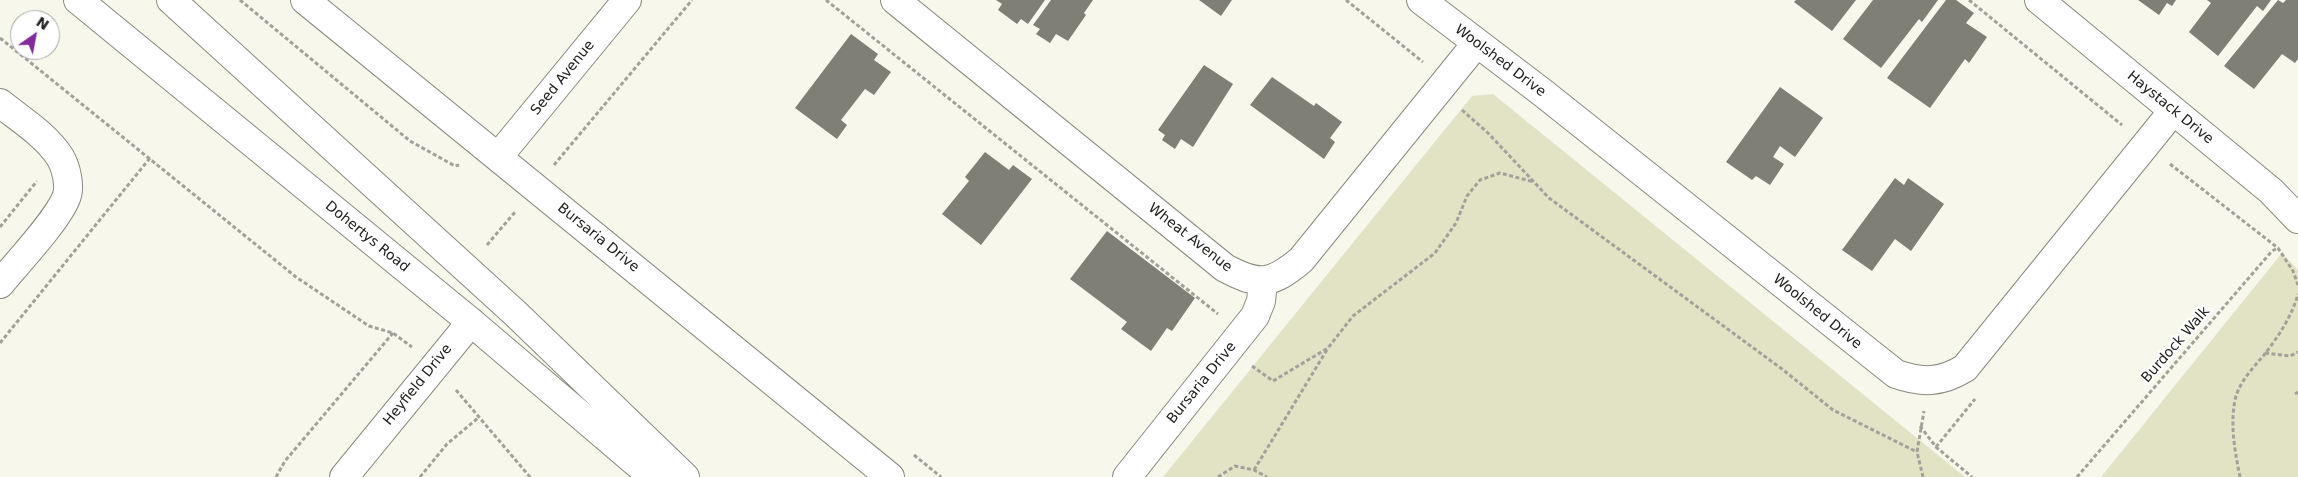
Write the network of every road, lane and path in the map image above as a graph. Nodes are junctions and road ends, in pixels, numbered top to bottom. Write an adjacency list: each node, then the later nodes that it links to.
1 (78, 0): 30 (street, Dohertys Road)
2 (171, 0): 28 (street)
3 (240, 0): 17 (path)
4 (305, 0): 17 (street, Bursaria Drive)
5 (627, 0): 17 (street, Seed Avenue)
6 (692, 0): 21 (path)
7 (826, 0): 33 (path)
8 (895, 0): 26 (street, Wheat Avenue)
9 (1346, 0): 14 (path)
10 (1421, 0): 13 (street, Woolshed Drive)
11 (2039, 0): 16 (street, Haystack Drive)
12 (0, 38): 18 (path)
13 (1476, 44): 14 (street); 16 (street, Woolshed Drive)
14 (1438, 91): 20 (path); 26 (street)
15 (0, 103): 27 (street)
16 (2173, 111): 22 (street, Haystack Drive)
17 (498, 157): 21 (street, Bursaria Drive)
18 (150, 158): 31 (path); 32 (path)
19 (42, 176): 23 (path)
20 (1534, 182): 34 (path); 39 (path)
21 (536, 188): 24 (path); 47 (street, Bursaria Drive)
22 (2298, 219)
23 (0, 227)
24 (479, 241)
25 (2284, 244): 53 (path, Burdock Walk)
26 (1263, 282): 33 (street, Bursaria Drive)
27 (0, 284)
28 (492, 293): 30 (street, Heyfield Drive); 46 (street)
29 (2298, 294): 36 (path)
30 (471, 322): 37 (street, Heyfield Drive); 45 (street, Dohertys Road)
31 (393, 332): 37 (path); 41 (path)
32 (0, 343)
33 (1231, 346): 34 (path); 48 (street, Bursaria Drive)
34 (1328, 348): 40 (path)
35 (2298, 352): 36 (path)
36 (2265, 353): 54 (path)
37 (435, 365): 38 (path); 42 (street, Heyfield Drive)
38 (478, 418): 43 (path); 44 (path)
39 (1916, 452): 51 (path); 52 (path)
40 (1254, 470): 49 (path); 50 (path)
41 (276, 477)
42 (344, 477)
43 (420, 477)
44 (530, 477)
45 (653, 477)
46 (685, 477)
47 (890, 477)
48 (1126, 477)
49 (1218, 477)
50 (1267, 477)
51 (1923, 477)
52 (1972, 477)
53 (2077, 477)
54 (2240, 477)

